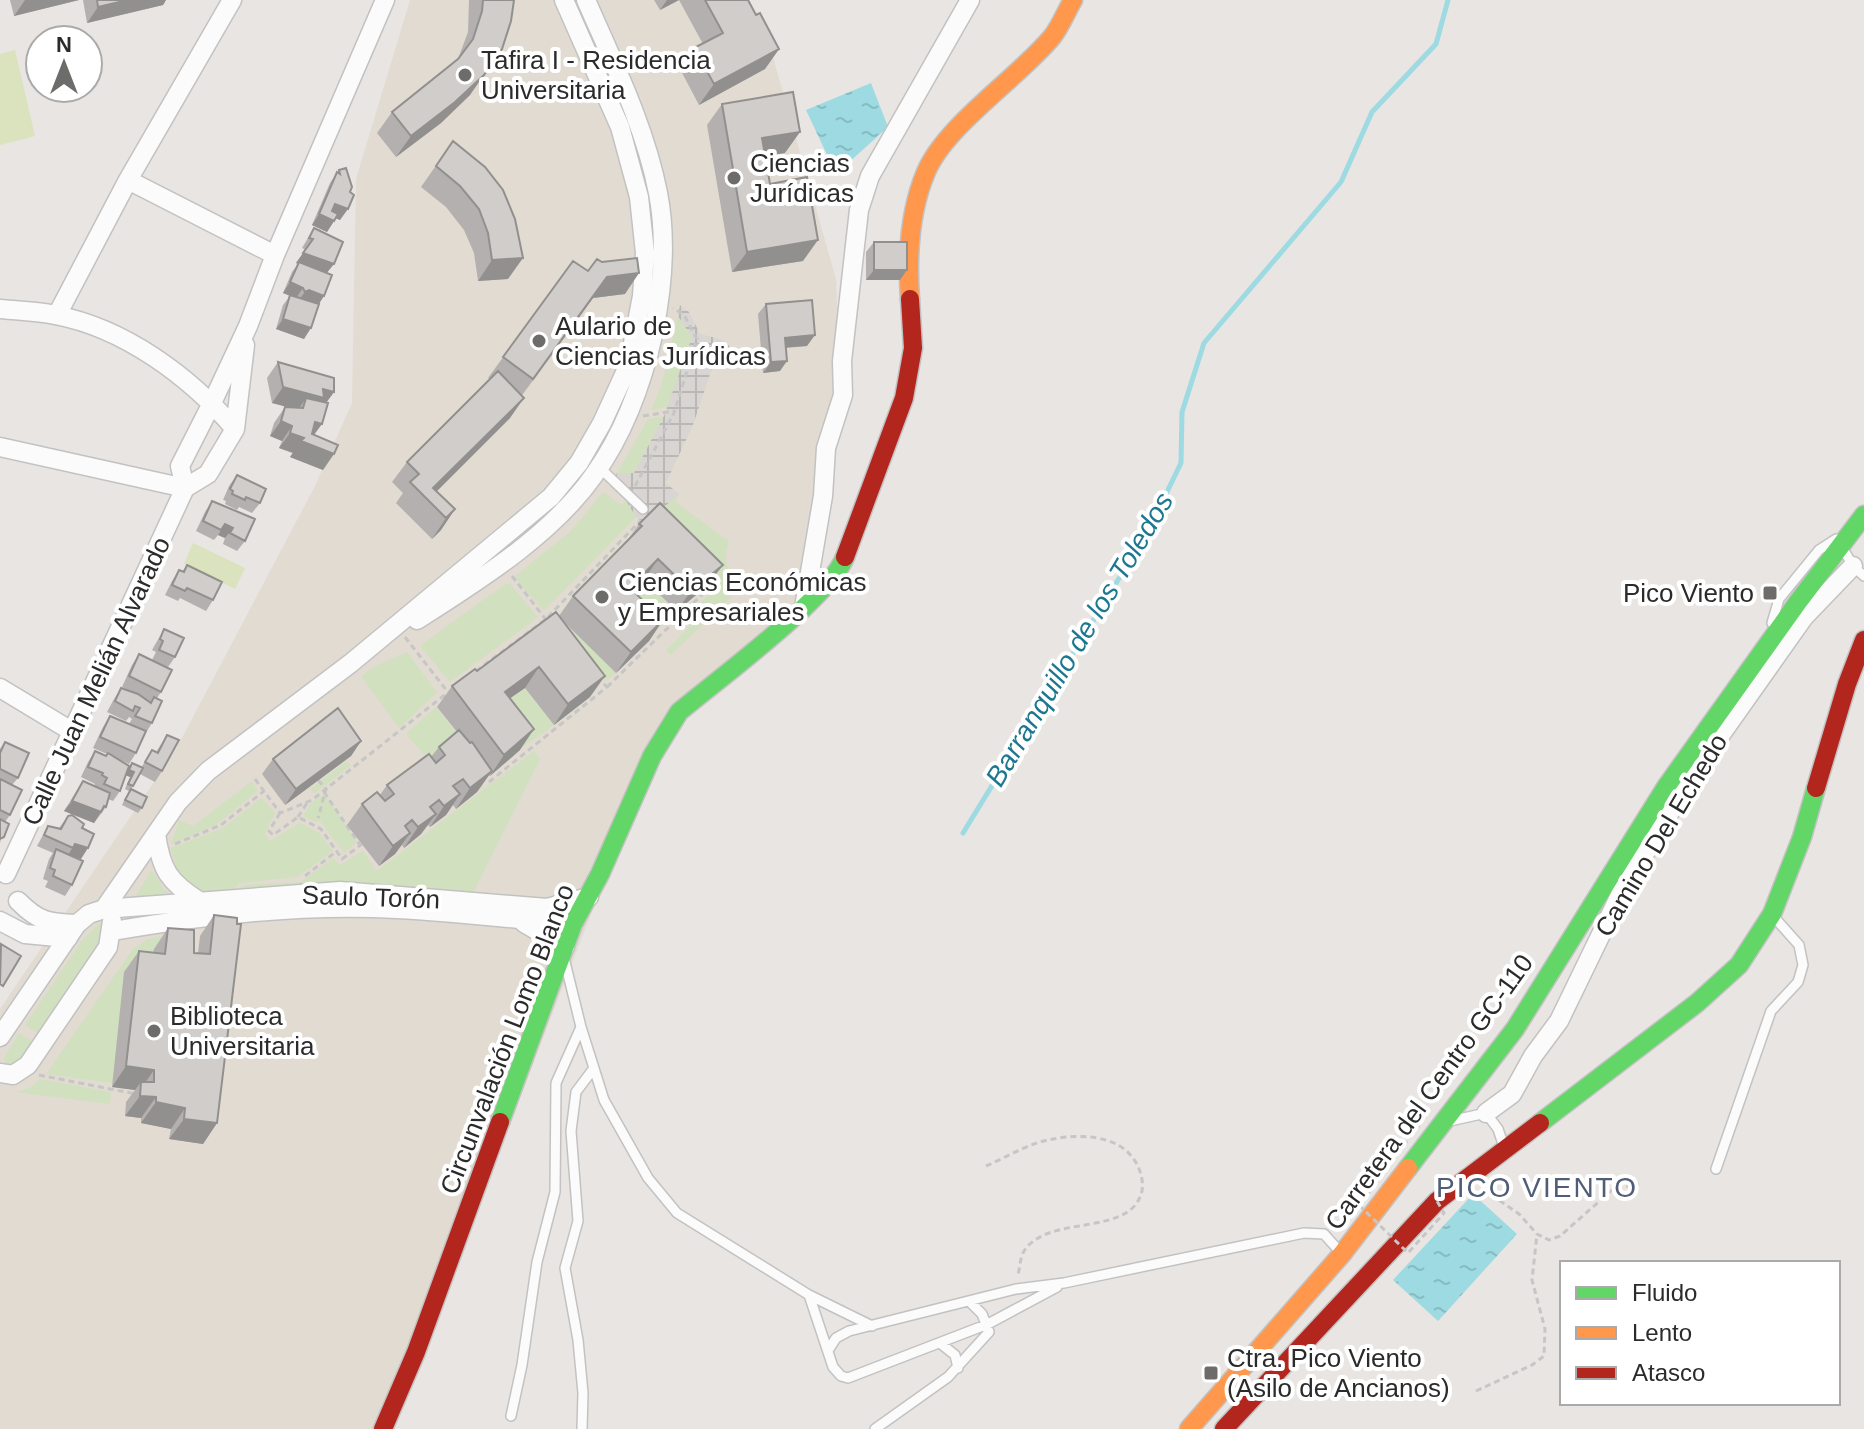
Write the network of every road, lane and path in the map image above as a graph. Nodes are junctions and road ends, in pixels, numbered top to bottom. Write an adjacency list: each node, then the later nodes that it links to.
1 (232, 0): 7 (street)
2 (385, 0): 8 (street, Calle Juan Melián Alvarado)
3 (564, 0): 37 (street)
4 (586, 0): 17 (street)
5 (970, 0): 29 (street)
6 (1073, 0): 29 (main road, Circunvalación Lomo Blanco)
7 (128, 180): 8 (street); 11 (street)
8 (275, 255): 12 (street, Calle Juan Melián Alvarado)
9 (0, 309): 11 (street)
10 (682, 313): 13 (path)
11 (57, 315): 15 (street)
12 (248, 326): 15 (street, Calle Juan Melián Alvarado); 18 (street, Calle Juan Melián Alvarado)
13 (695, 344): 14 (path); 16 (path)
14 (732, 360)
15 (212, 403): 18 (street); 21 (street, Calle Juan Melián Alvarado)
16 (674, 411): 17 (path); 22 (path)
17 (624, 420): 20 (street)
18 (235, 429): 21 (street, Calle Juan Melián Alvarado)
19 (0, 447): 21 (street)
20 (599, 467): 22 (lane); 26 (street)
21 (185, 488): 42 (street, Calle Juan Melián Alvarado)
22 (640, 506)
23 (648, 521): 30 (path)
24 (1860, 521): 25 (main road, Carretera del Centro GC-110); 36 (lane)
25 (1841, 546): 27 (lane); 36 (main road, Carretera del Centro GC-110)
26 (502, 564): 30 (path); 31 (street)
27 (1858, 571): 73 (street, Camino Del Echedo)
28 (703, 573): 34 (path)
29 (804, 607): 56 (main road, Circunvalación Lomo Blanco)
30 (546, 619): 32 (path); 38 (path)
31 (400, 631): 37 (street); 46 (path)
32 (556, 631)
33 (647, 631): 34 (path)
34 (656, 640): 40 (path)
35 (1864, 640): 60 (main road)
36 (1765, 648): 74 (main road, Carretera del Centro GC-110)
37 (351, 663): 52 (street)
38 (472, 674)
39 (596, 676): 40 (path)
40 (607, 687): 45 (path)
41 (0, 688): 42 (street)
42 (73, 732): 54 (street, Calle Juan Melián Alvarado)
43 (255, 779): 47 (path)
44 (318, 780): 46 (path, bridge)
45 (489, 782)
46 (324, 790): 48 (path); 51 (path, bridge); 53 (path)
47 (264, 791): 49 (path); 52 (path)
48 (308, 801): 49 (path); 50 (path)
49 (280, 813): 50 (path)
50 (298, 817): 51 (path)
51 (316, 825): 53 (path)
52 (163, 840): 58 (street); 59 (street)
53 (337, 851): 55 (path)
54 (3, 874): 57 (street)
55 (300, 879)
56 (589, 897): 58 (street, Saulo Torón); 63 (main road, Circunvalación Lomo Blanco)
57 (18, 901): 62 (street); 64 (street)
58 (199, 901): 59 (street, Saulo Torón)
59 (104, 909): 64 (street); 65 (street)
60 (1772, 914): 76 (main road); 78 (lane)
61 (518, 920): 63 (street, Saulo Torón); 65 (street, Saulo Torón); 66 (street)
62 (0, 921): 64 (street)
63 (573, 924): 66 (main road, Circunvalación Lomo Blanco)
64 (72, 931): 68 (street)
65 (113, 931): 69 (street)
66 (564, 951): 67 (lane); 95 (main road, Circunvalación Lomo Blanco)
67 (581, 1027): 70 (lane); 94 (lane)
68 (0, 1037)
69 (25, 1066): 71 (street); 72 (path)
70 (594, 1068): 86 (lane); 96 (lane)
71 (0, 1073)
72 (139, 1095)
73 (1486, 1113): 74 (lane); 76 (lane)
74 (1444, 1122): 83 (main road, Carretera del Centro GC-110)
75 (1419, 1125): 81 (path, bridge)
76 (1504, 1147): 79 (main road)
77 (986, 1166): 85 (path)
78 (1716, 1169)
79 (1468, 1176): 81 (main road); 82 (path)
80 (1639, 1184): 82 (path)
81 (1437, 1201): 99 (main road)
82 (1537, 1234): 93 (path)
83 (1342, 1254): 84 (lane); 98 (main road, Carretera del Centro GC-110)
84 (1064, 1283): 85 (lane); 88 (lane)
85 (1016, 1289): 87 (lane)
86 (809, 1295): 89 (lane); 91 (lane)
87 (969, 1301): 88 (lane); 89 (lane)
88 (988, 1324): 90 (lane); 92 (lane)
89 (872, 1326): 91 (lane)
90 (940, 1343): 91 (lane); 92 (lane)
91 (829, 1349)
92 (958, 1368): 97 (lane)
93 (1476, 1391)
94 (511, 1416)
95 (383, 1429)
96 (582, 1429)
97 (875, 1429)
98 (1189, 1429)
99 (1224, 1429)

